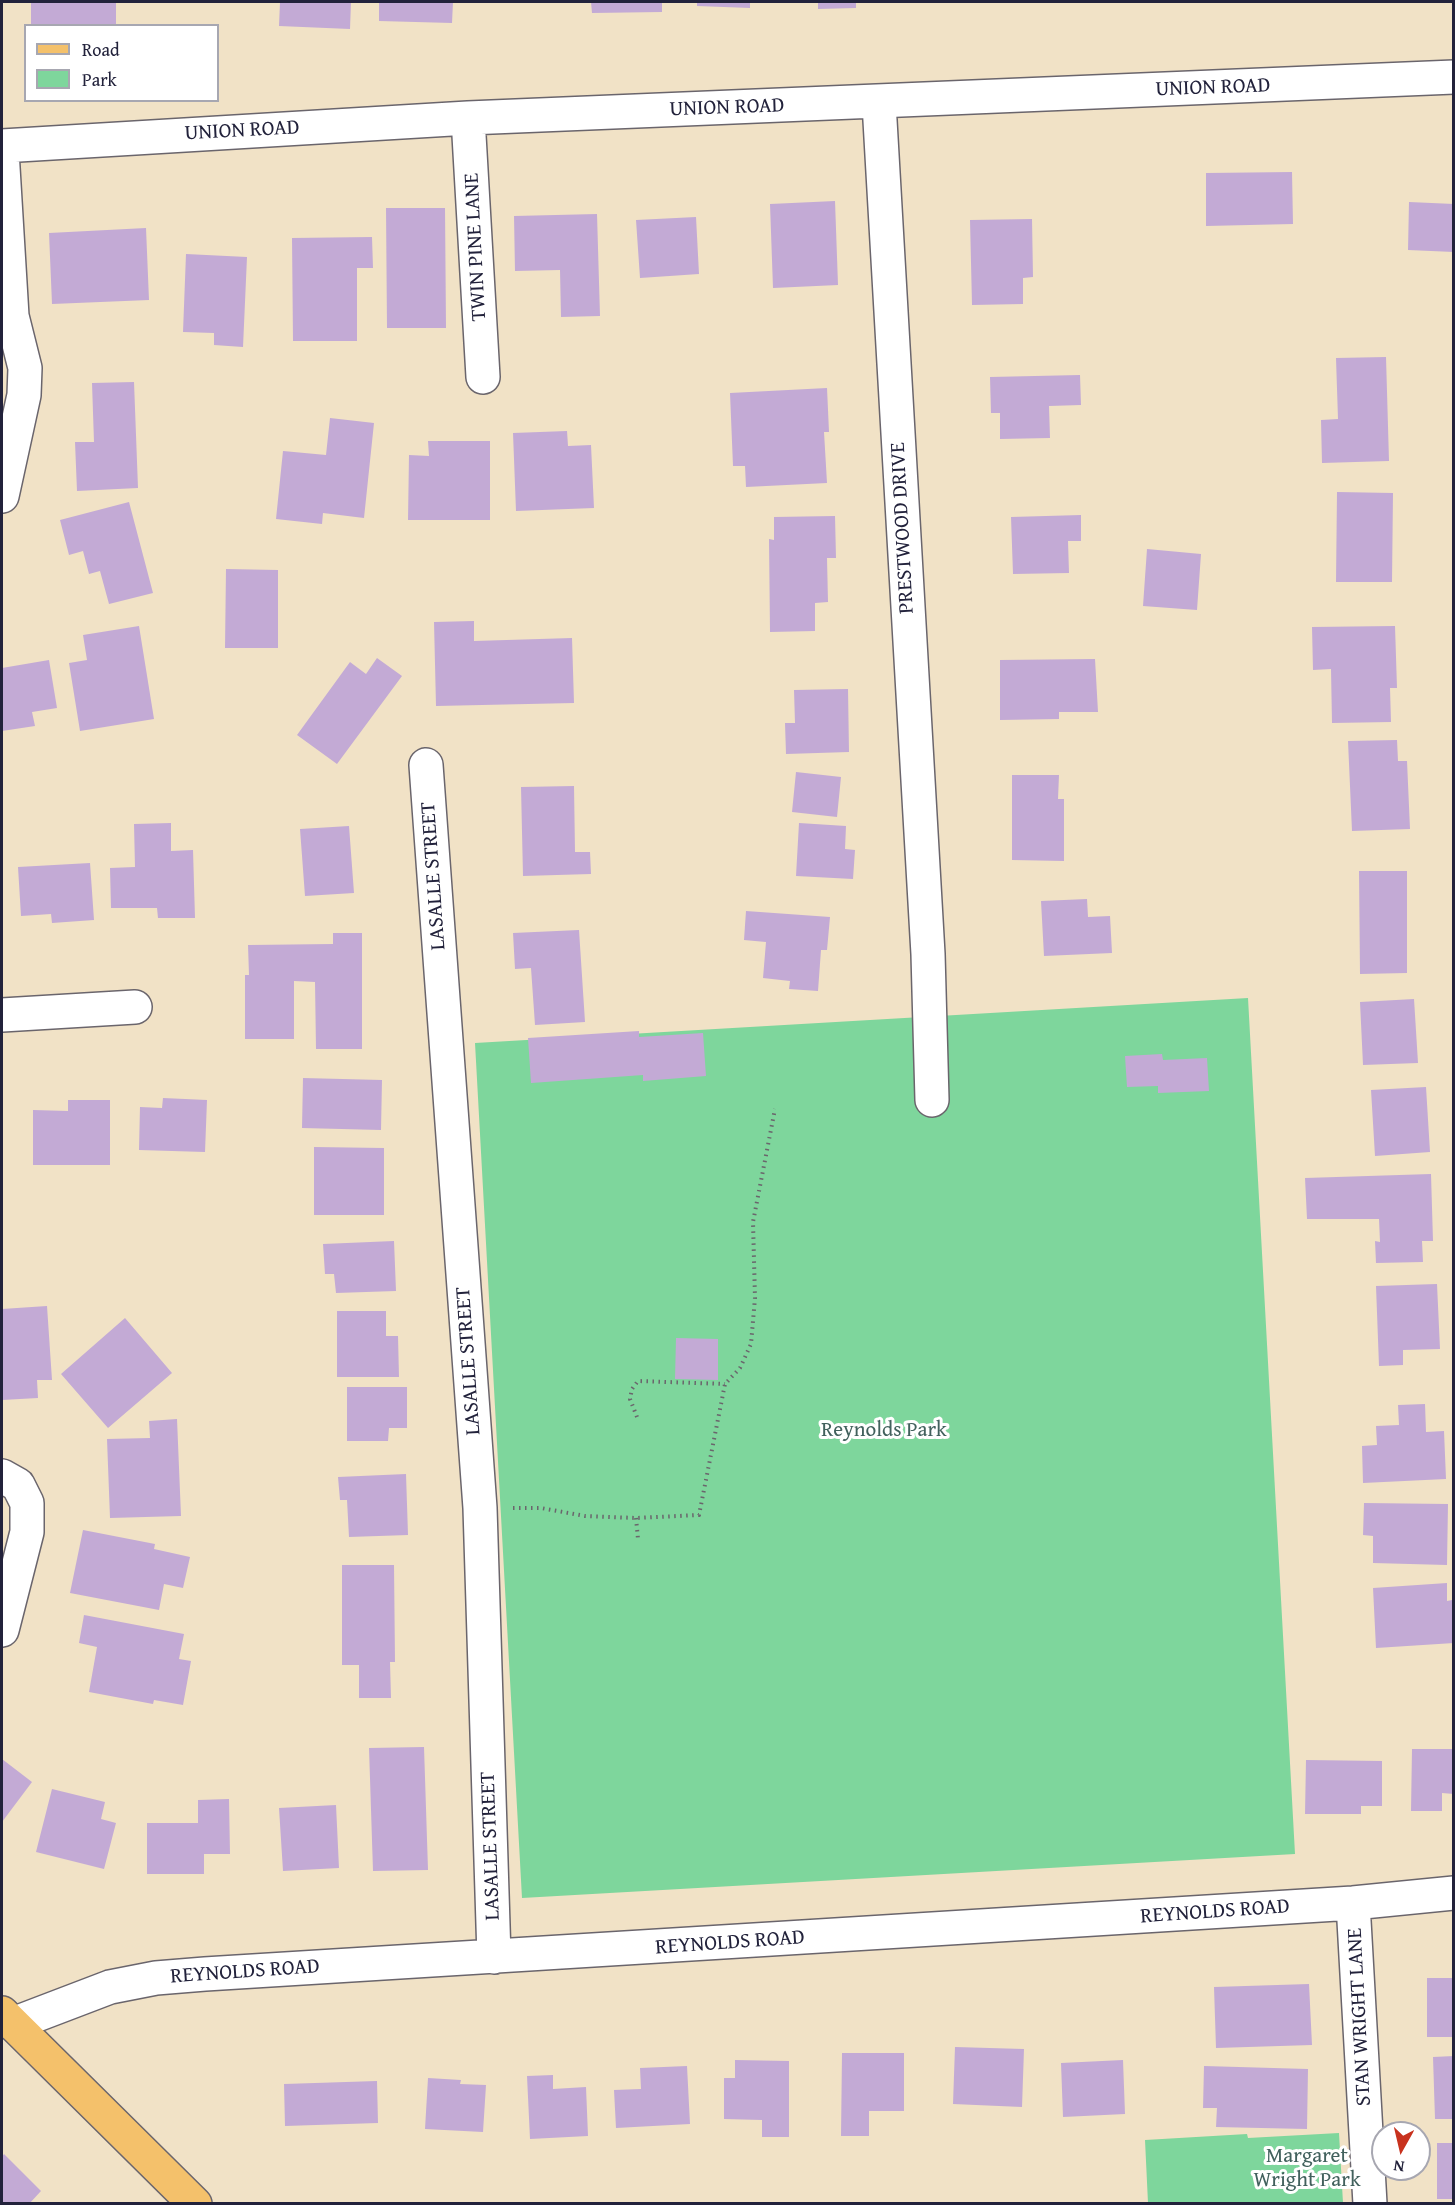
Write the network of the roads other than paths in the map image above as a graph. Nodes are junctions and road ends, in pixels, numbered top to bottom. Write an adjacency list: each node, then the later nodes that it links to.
1 (1454, 77): 2 (street, UNION ROAD)
2 (879, 103): 3 (street, UNION ROAD); 11 (street, PRESTWOOD DRIVE)
3 (468, 118): 4 (street, UNION ROAD); 6 (street, TWIN PINE LANE)
4 (2, 146)
5 (2, 151): 7 (street)
6 (483, 377)
7 (2, 496)
8 (426, 765): 17 (street, LASALLE STREET)
9 (135, 1007): 10 (street)
10 (2, 1015)
11 (932, 1100)
12 (2, 1476): 13 (street)
13 (5, 1590): 14 (street)
14 (2, 1630)
15 (1454, 1893): 16 (street, REYNOLDS ROAD)
16 (1353, 1903): 17 (street, REYNOLDS ROAD); 20 (street, STAN WRIGHT LANE)
17 (494, 1958): 18 (street, REYNOLDS ROAD)
18 (7, 2018): 19 (main road)
19 (195, 2204)
20 (1370, 2204)

